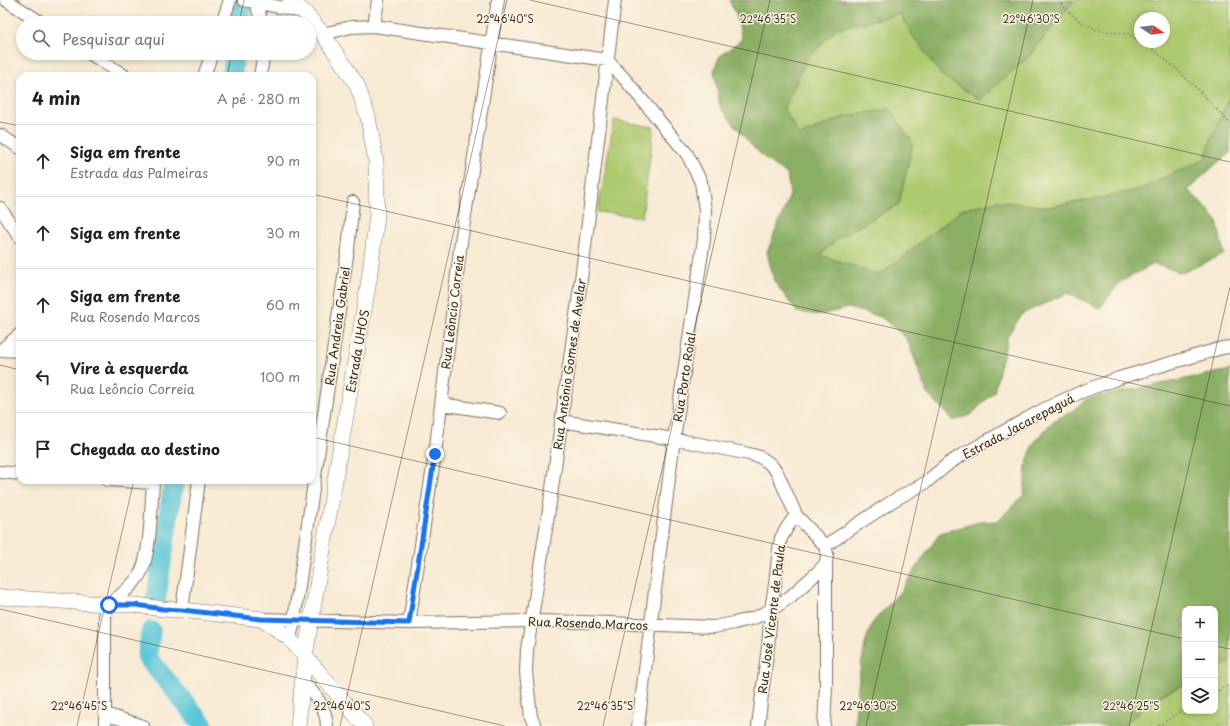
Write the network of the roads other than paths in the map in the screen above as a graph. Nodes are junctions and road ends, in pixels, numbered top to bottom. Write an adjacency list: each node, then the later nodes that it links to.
1 (6, 0): 9 (street)
2 (230, 0): 10 (street)
3 (290, 0): 8 (street, Estrada UHOS)
4 (378, 0): 14 (street)
5 (498, 0): 16 (street, Rua Leôncio Correia)
6 (615, 0): 20 (street, Rua Antônio Gomes de Avelar)
7 (251, 2): 8 (street); 11 (street)
8 (304, 12): 12 (street, Estrada UHOS)
9 (31, 16)
10 (224, 16)
11 (258, 16)
12 (307, 16)
13 (316, 26): 15 (street, Estrada UHOS)
14 (374, 26): 15 (street); 16 (street)
15 (323, 34): 52 (street, Estrada UHOS)
16 (491, 44): 20 (street); 33 (street, Rua Leôncio Correia)
17 (100, 60): 21 (street)
18 (210, 60): 22 (street)
19 (263, 60): 23 (street)
20 (607, 60): 35 (street, Rua Antônio Gomes de Avelar); 36 (street, Rua Porto Roial)
21 (119, 72)
22 (205, 72)
23 (261, 72)
24 (0, 136): 25 (street)
25 (16, 146)
26 (353, 202): 37 (street, Rua Andreia Gabriel)
27 (0, 208): 28 (street)
28 (16, 231)
29 (16, 337): 31 (street)
30 (1230, 347): 44 (street, Estrada Jacarepaguá)
31 (1, 350): 32 (street)
32 (16, 351)
33 (441, 404): 34 (street); 54 (street, Rua Leôncio Correia)
34 (500, 413)
35 (561, 421): 36 (street); 53 (street, Rua Antônio Gomes de Avelar)
36 (674, 439): 43 (street); 55 (street, Rua Porto Roial)
37 (316, 469)
38 (0, 472): 39 (street)
39 (16, 474)
40 (153, 484): 47 (street)
41 (198, 484): 48 (street)
42 (314, 484): 51 (street, Rua Andreia Gabriel)
43 (796, 515): 44 (street); 49 (street, Rua José Vicente de Paula)
44 (825, 546): 45 (street)
45 (826, 563): 49 (street, Rua Rosendo Marcos); 68 (street)
46 (0, 597): 47 (street)
47 (107, 604): 48 (street); 59 (street)
48 (182, 610): 50 (street)
49 (771, 610): 55 (street, Rua Rosendo Marcos); 67 (street, Rua José Vicente de Paula)
50 (261, 619): 51 (street, Rua Rosendo Marcos); 56 (street)
51 (294, 620): 52 (street, Rua Rosendo Marcos); 56 (street, Rua Andreia Gabriel)
52 (311, 620): 54 (street, Rua Rosendo Marcos); 57 (street, Estrada UHOS)
53 (531, 621): 54 (street, Rua Rosendo Marcos); 55 (street, Rua Rosendo Marcos); 65 (street, Rua Antônio Gomes de Avelar)
54 (409, 623)
55 (651, 625): 66 (street, Rua Porto Roial)
56 (290, 639): 57 (street)
57 (305, 656): 58 (street, Estrada UHOS); 64 (street)
58 (303, 682): 62 (street, Estrada UHOS); 63 (street)
59 (105, 714): 60 (street); 61 (street)
60 (105, 726)
61 (143, 726)
62 (298, 726)
63 (326, 726)
64 (365, 726)
65 (535, 726)
66 (638, 726)
67 (758, 726)
68 (824, 726)

